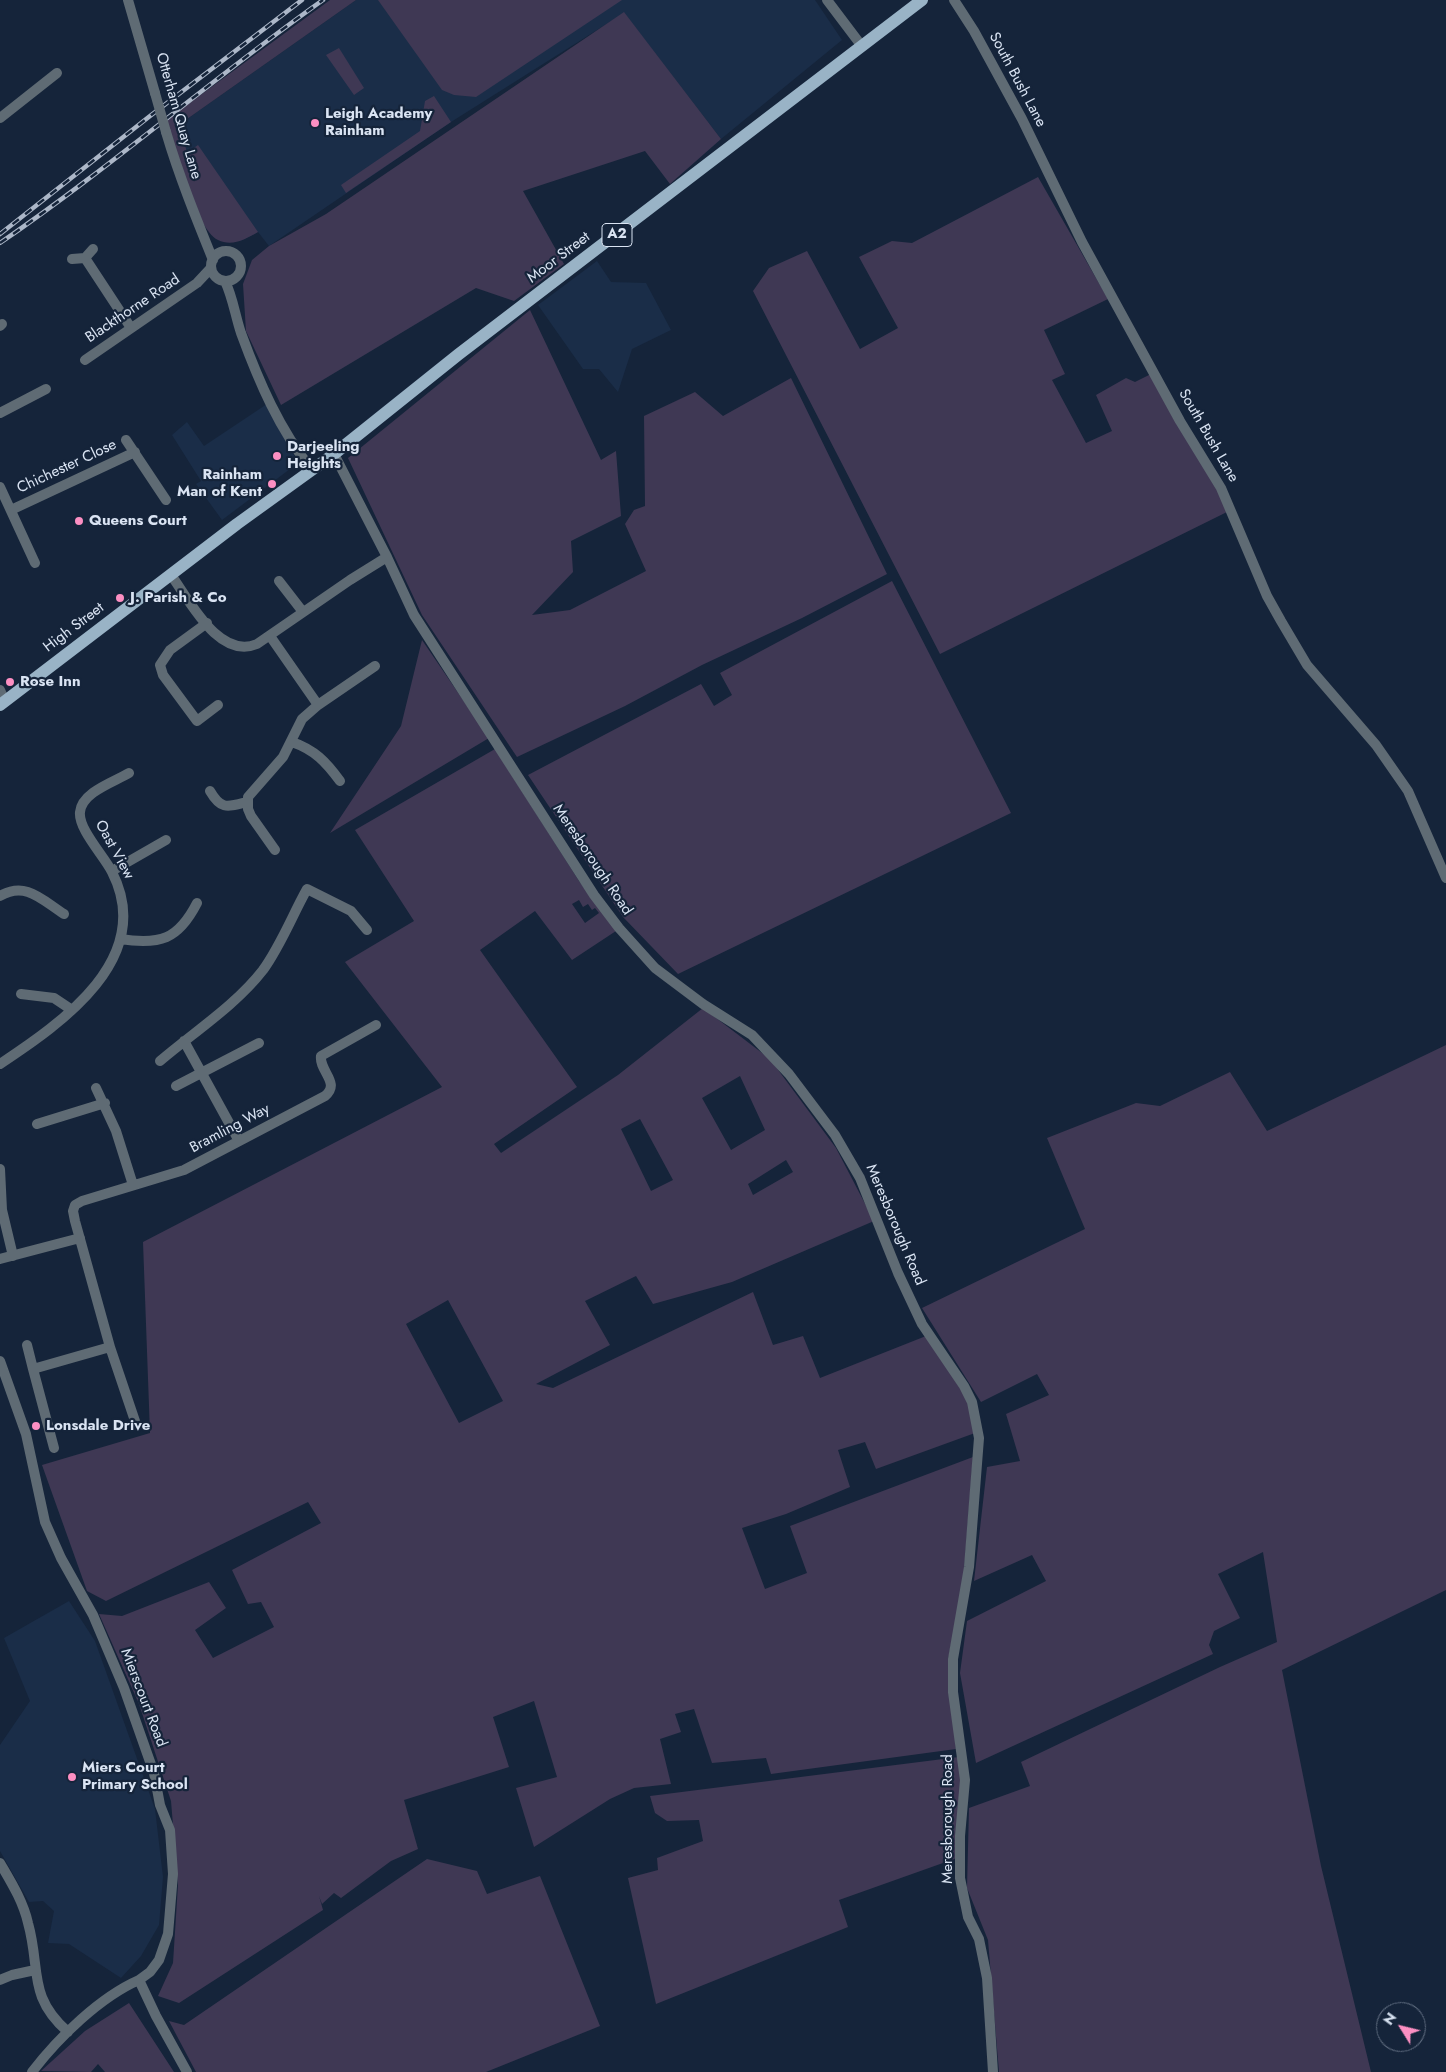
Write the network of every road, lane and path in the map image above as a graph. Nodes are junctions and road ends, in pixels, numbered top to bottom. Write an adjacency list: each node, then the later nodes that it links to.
1 (128, 0): 8 (street, Otterham Quay Lane, bridge)
2 (827, 0): 5 (street)
3 (922, 0): 5 (main road, Moor Street / A2)
4 (954, 0): 48 (street, South Bush Lane)
5 (861, 45): 24 (main road, Moor Street / A2)
6 (57, 73): 7 (street)
7 (0, 118)
8 (206, 238): 10 (street, Otterham Quay Lane); 13 (street, Otterham Quay Lane)
9 (93, 249): 11 (street)
10 (222, 251): 13 (street); 14 (street, Otterham Quay Lane)
11 (85, 258): 12 (street); 18 (street)
12 (72, 260)
13 (212, 264): 15 (street, Otterham Quay Lane); 16 (street, Blackthorne Road)
14 (240, 272): 15 (street); 17 (street, Otterham Quay Lane)
15 (223, 280): 16 (street, Blackthorne Road); 17 (street, Otterham Quay Lane)
16 (197, 283): 18 (street, Blackthorne Road)
17 (235, 305): 25 (street, Otterham Quay Lane)
18 (131, 328): 19 (street, Blackthorne Road)
19 (85, 360)
20 (46, 389): 21 (street)
21 (0, 413)
22 (126, 440): 23 (street, Chichester Close)
23 (134, 452): 27 (street, Chichester Close); 28 (street, Chichester Close)
24 (334, 454): 25 (main road, Moor Street / A2); 29 (street, Meresborough Road)
25 (312, 470): 31 (main road, High Street / A2)
26 (0, 487): 28 (street)
27 (166, 500)
28 (11, 510): 30 (street)
29 (387, 557): 33 (street); 85 (street, Meresborough Road)
30 (35, 563)
31 (171, 574): 34 (street); 37 (main road, High Street / A2)
32 (279, 581): 33 (street)
33 (303, 612): 35 (street)
34 (207, 623): 35 (street); 38 (street)
35 (270, 636): 39 (street)
36 (375, 666): 39 (street)
37 (2, 699)
38 (218, 705)
39 (318, 705): 40 (street)
40 (292, 742): 42 (street); 44 (street)
41 (129, 773): 47 (street, Oast View)
42 (340, 781)
43 (210, 790): 44 (street)
44 (247, 802): 46 (street)
45 (166, 840): 47 (street)
46 (275, 850)
47 (112, 872): 53 (street, Oast View)
48 (1446, 878)
49 (0, 896): 51 (street)
50 (197, 903): 53 (street)
51 (64, 914)
52 (367, 930): 57 (street)
53 (120, 939): 55 (street, Oast View)
54 (21, 994): 55 (street)
55 (72, 1010): 60 (street, Oast View)
56 (376, 1025): 66 (street, Bramling Way)
57 (184, 1041): 59 (street); 61 (street)
58 (258, 1043): 61 (street)
59 (160, 1061)
60 (0, 1064)
61 (202, 1073): 62 (street); 66 (street)
62 (176, 1086)
63 (96, 1088): 64 (street)
64 (104, 1104): 65 (street); 68 (street)
65 (37, 1124)
66 (239, 1141): 68 (street, Bramling Way)
67 (0, 1169): 70 (street)
68 (132, 1185): 69 (street, Bramling Way)
69 (80, 1238): 70 (street); 73 (street, Bramling Way)
70 (13, 1256): 71 (street)
71 (0, 1259)
72 (27, 1345): 75 (street)
73 (110, 1347): 75 (street); 76 (street, Bramling Way)
74 (0, 1361): 81 (street, Mierscourt Road)
75 (34, 1369): 77 (street)
76 (136, 1424)
77 (54, 1448)
78 (2, 1870): 79 (street)
79 (35, 1970): 80 (street); 82 (street)
80 (0, 1980)
81 (139, 1980): 82 (street, Mierscourt Road); 84 (street)
82 (68, 2032): 83 (street, Mierscourt Road)
83 (32, 2072)
84 (187, 2072)
85 (993, 2072)

